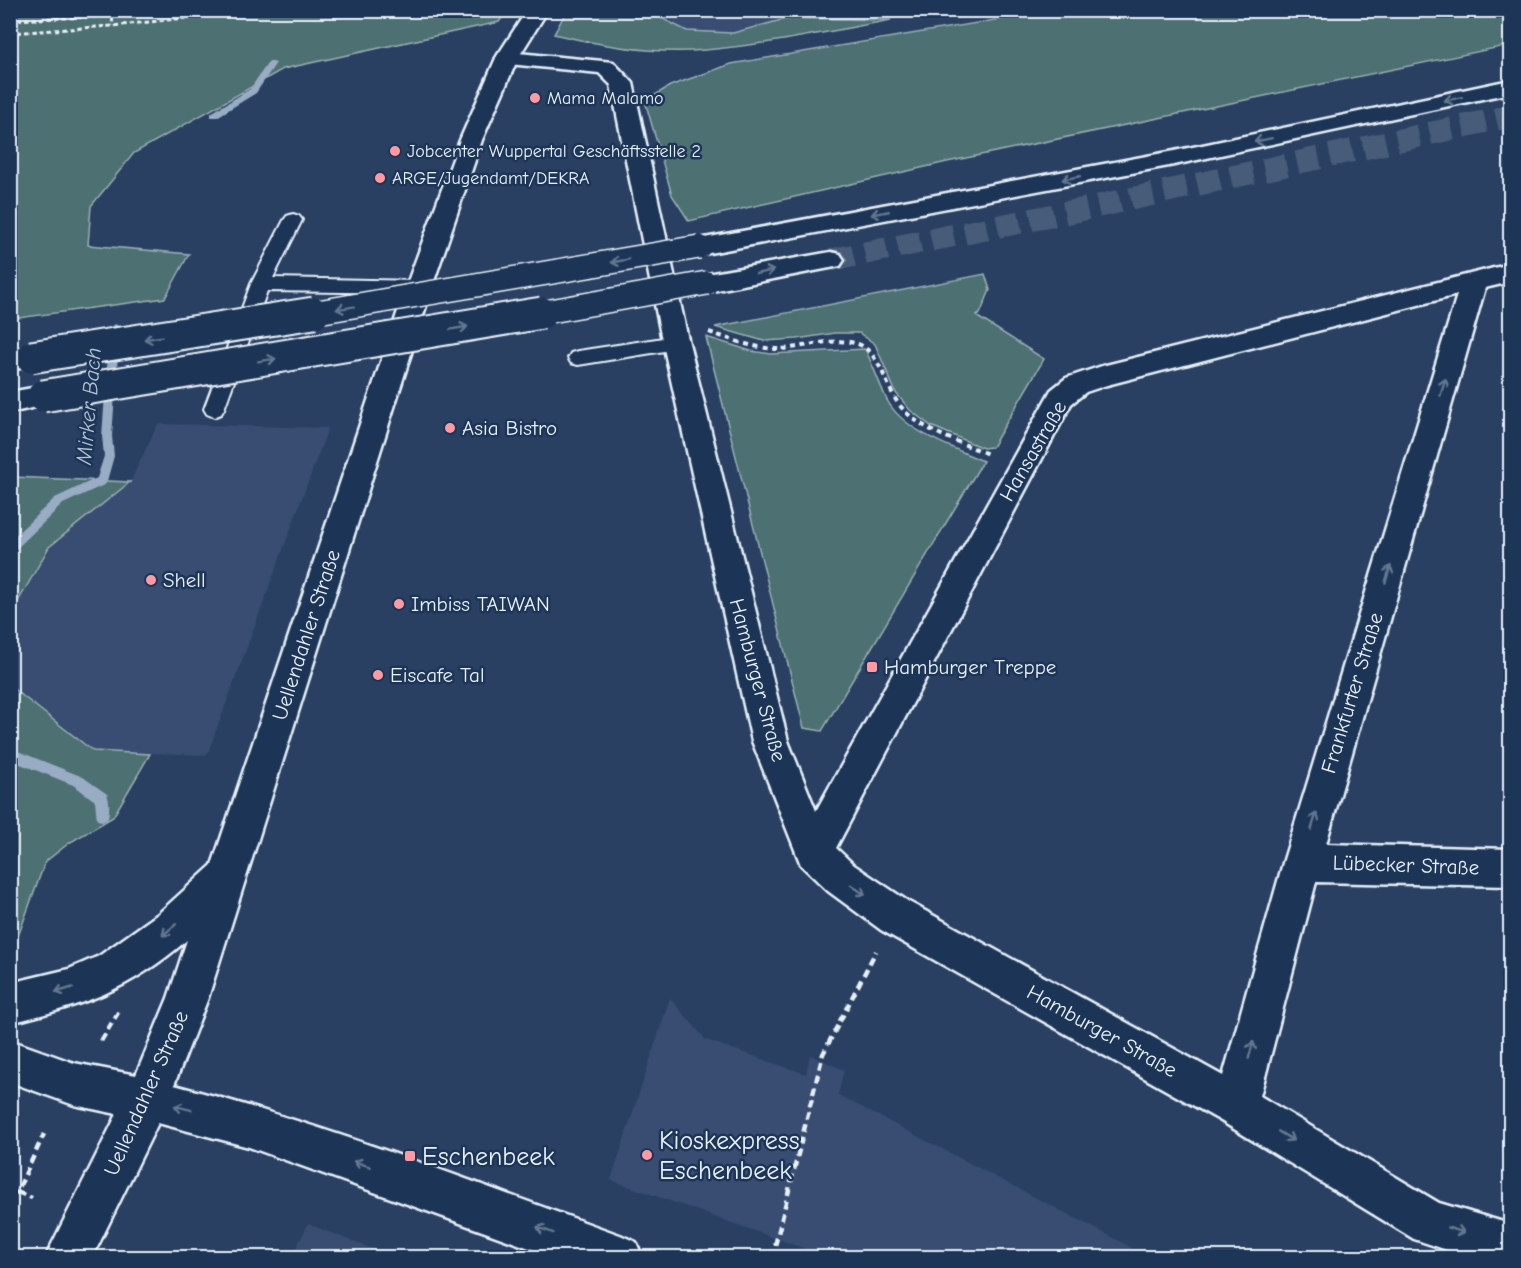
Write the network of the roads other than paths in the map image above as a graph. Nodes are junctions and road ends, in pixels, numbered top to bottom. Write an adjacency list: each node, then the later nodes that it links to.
1 (538, 10): 2 (main road, Uellendahler Straße)
2 (507, 58): 9 (main road, Uellendahler Straße); 10 (main road, Hamburger Straße)
3 (1510, 87): 11 (main road, one-way to 11, bridge)
4 (293, 220): 8 (lane)
5 (831, 260): 13 (main road, one-way to 5, bridge)
6 (1510, 273): 7 (main road, Hansastraße)
7 (1474, 281): 15 (main road, Hansastraße); 16 (main road, Frankfurter Straße, one-way to 7)
8 (260, 284): 9 (lane); 14 (lane)
9 (419, 287): 18 (main road, Uellendahler Straße)
10 (676, 343): 12 (lane); 15 (main road, Hamburger Straße)
11 (18, 358)
12 (578, 358)
13 (10, 402)
14 (214, 409)
15 (814, 852): 22 (main road, Hamburger Straße, one-way to 22)
16 (1302, 863): 17 (main road, Lübecker Straße); 22 (main road, Frankfurter Straße, one-way to 16)
17 (1510, 868)
18 (227, 876): 19 (main road, one-way to 19); 21 (main road, Uellendahler Straße)
19 (10, 1003)
20 (10, 1061): 21 (main road)
21 (147, 1099): 24 (main road, Uellendahler Straße); 25 (main road, one-way to 21)
22 (1236, 1106): 23 (main road, Hamburger Straße, one-way to 23)
23 (1510, 1246)
24 (68, 1257)
25 (620, 1257)

